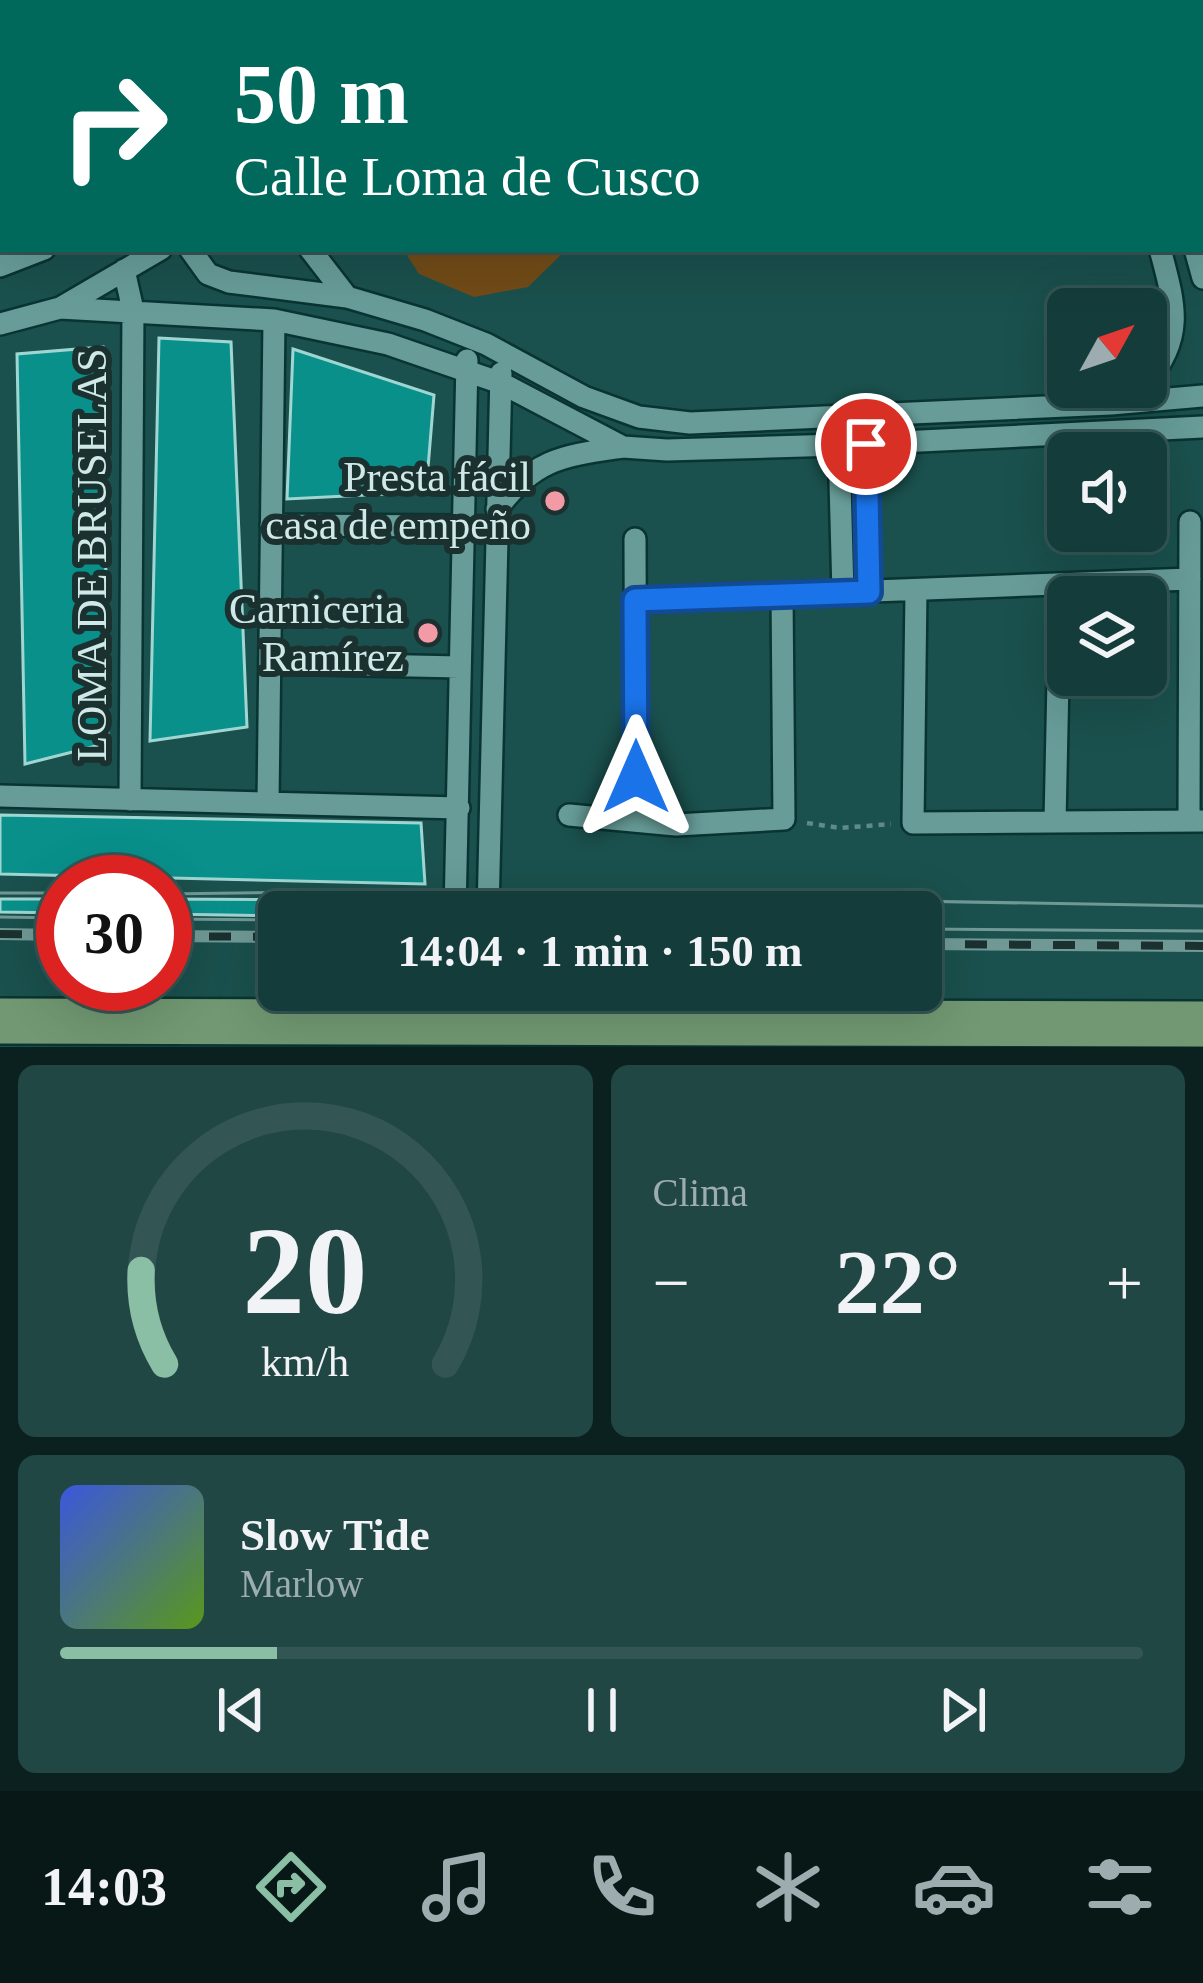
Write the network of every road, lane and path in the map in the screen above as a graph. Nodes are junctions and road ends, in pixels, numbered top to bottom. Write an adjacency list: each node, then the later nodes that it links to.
1 (36, 252): 6 (street)
2 (156, 252): 7 (street)
3 (192, 252): 8 (street)
4 (312, 252): 8 (street)
5 (1161, 252): 14 (street)
6 (0, 266)
7 (124, 270): 9 (street); 10 (street, LOMA DE BRUSELAS)
8 (347, 297): 13 (street)
9 (60, 308): 10 (street); 12 (street)
10 (133, 310): 11 (street); 44 (street, LOMA DE BRUSELAS)
11 (274, 320): 16 (street); 27 (street)
12 (0, 324)
13 (465, 336): 15 (street); 16 (street)
14 (1167, 347)
15 (499, 352): 17 (street); 20 (street)
16 (467, 369): 17 (street); 28 (street)
17 (501, 383): 24 (street); 25 (street)
18 (1203, 396): 19 (street)
19 (1167, 399)
20 (1047, 407)
21 (1203, 428): 22 (street)
22 (866, 444): 23 (street); 34 (street)
23 (839, 445): 24 (street); 35 (street)
24 (623, 447): 25 (street)
25 (496, 510): 42 (street)
26 (1190, 522): 30 (street)
27 (272, 525): 28 (street); 38 (street)
28 (462, 526): 39 (street)
29 (635, 539): 37 (street)
30 (1190, 579): 31 (street); 50 (street)
31 (1167, 580)
32 (1047, 585): 33 (street)
33 (916, 590): 34 (street); 52 (street)
34 (869, 592): 35 (street)
35 (843, 593): 36 (street)
36 (782, 595): 37 (street); 48 (street)
37 (635, 600): 49 (street)
38 (270, 663): 39 (street); 45 (street)
39 (460, 667): 41 (street)
40 (1058, 696): 51 (street)
41 (459, 771): 42 (street); 46 (street)
42 (492, 772): 54 (street)
43 (0, 796): 44 (street)
44 (130, 800): 45 (street)
45 (268, 803): 46 (street)
46 (459, 808): 53 (street)
47 (569, 814): 49 (street)
48 (784, 819): 49 (street); 52 (path)
49 (636, 821)
50 (1196, 821): 51 (street)
51 (1055, 822): 52 (street)
52 (913, 823)
53 (456, 891)
54 (489, 891)
55 (455, 1011): 59 (main road)
56 (524, 1011): 58 (main road)
57 (0, 1021): 59 (main road)
58 (1203, 1024)
59 (61, 1034)

